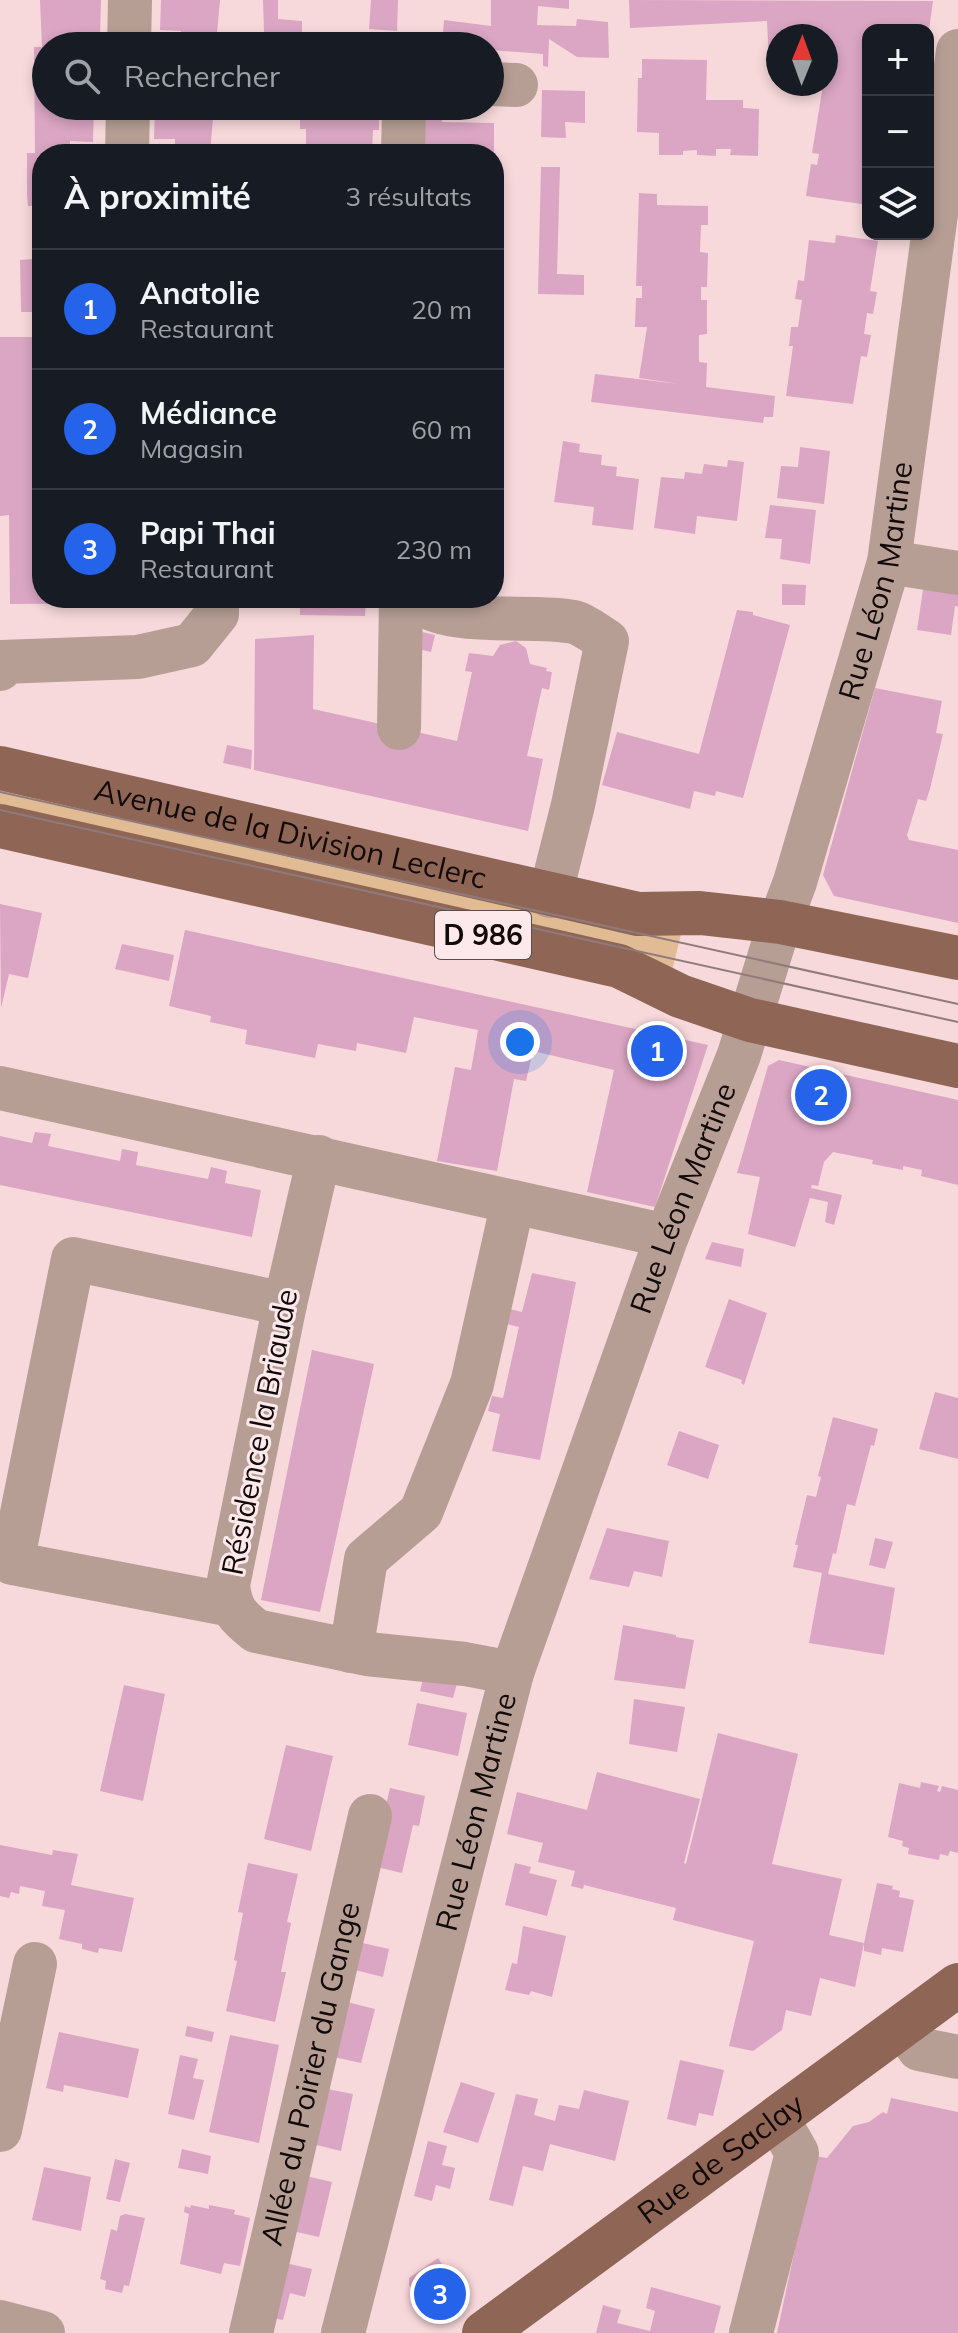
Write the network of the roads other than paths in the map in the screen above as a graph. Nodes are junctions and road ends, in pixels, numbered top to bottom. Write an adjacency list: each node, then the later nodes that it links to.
1 (130, 0): 2 (street)
2 (129, 32)
3 (958, 51): 8 (street, Rue Léon Martine)
4 (128, 120): 6 (street)
5 (404, 120): 7 (street)
6 (127, 144)
7 (403, 144)
8 (889, 562): 9 (street); 18 (street, Rue Léon Martine)
9 (958, 573)
10 (217, 608): 13 (street)
11 (401, 608): 14 (street)
12 (427, 608): 17 (street)
13 (0, 669)
14 (399, 728)
15 (0, 768): 17 (main road, Avenue de la Division Leclerc)
16 (0, 826): 20 (main road, Avenue de la Division Leclerc / D 986)
17 (550, 896): 18 (main road, Avenue de la Division Leclerc)
18 (780, 922): 19 (main road, Avenue de la Division Leclerc); 20 (street, Rue Léon Martine)
19 (958, 958)
20 (750, 1020): 21 (main road, Avenue de la Division Leclerc / D 986); 25 (street, Rue Léon Martine)
21 (958, 1066)
22 (0, 1088): 23 (street)
23 (319, 1157): 24 (street); 26 (street, Résidence la Briaude)
24 (513, 1202): 25 (street); 29 (street)
25 (667, 1236): 30 (street, Rue Léon Martine)
26 (285, 1304): 27 (street); 28 (street, Résidence la Briaude)
27 (18, 1443): 28 (street)
28 (231, 1605): 29 (street, Résidence la Briaude)
29 (351, 1651): 30 (street, Résidence la Briaude)
30 (512, 1673): 41 (street, Rue Léon Martine)
31 (370, 1816): 40 (street, Allée du Poirier du Gange)
32 (35, 1964): 37 (street)
33 (958, 1985): 34 (main road, Rue de Saclay)
34 (903, 2026): 35 (street); 36 (main road, Rue de Saclay)
35 (958, 2057)
36 (777, 2118): 42 (main road, Rue de Saclay); 43 (street)
37 (0, 2130)
38 (0, 2322): 39 (street)
39 (43, 2333)
40 (251, 2333)
41 (343, 2333)
42 (484, 2333)
43 (751, 2333)

